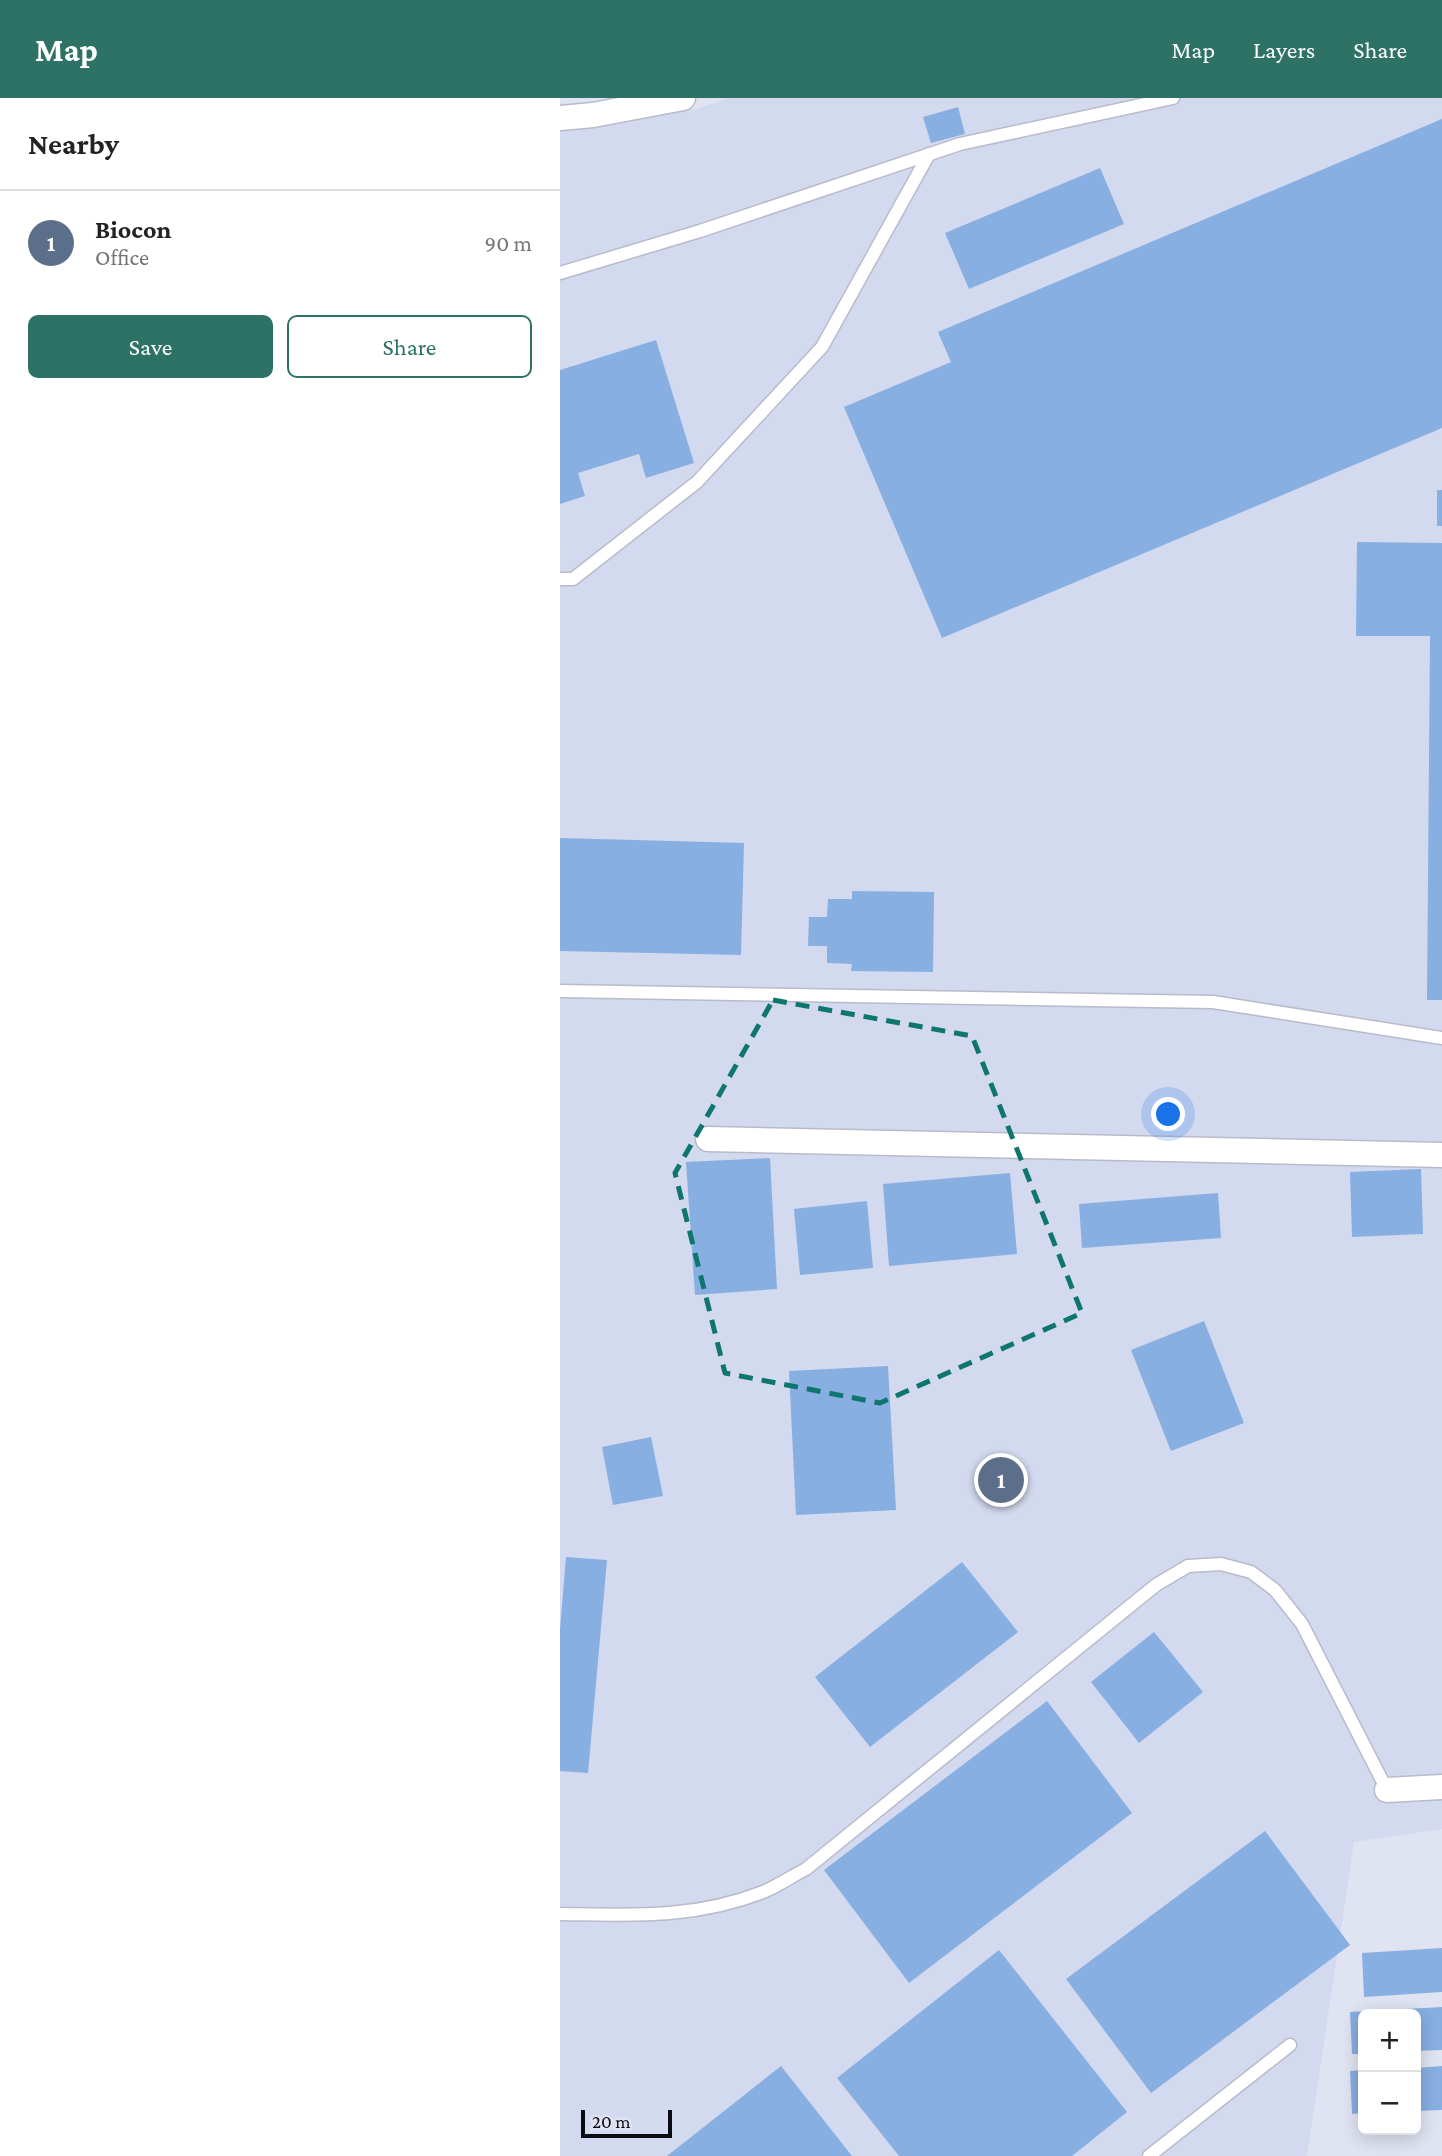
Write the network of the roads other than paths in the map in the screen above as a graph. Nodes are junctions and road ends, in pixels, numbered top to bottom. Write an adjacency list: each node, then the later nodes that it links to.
1 (683, 98): 3 (street)
2 (1173, 98): 4 (lane)
3 (560, 118)
4 (929, 154): 5 (lane); 6 (lane)
5 (560, 273)
6 (560, 579)
7 (560, 991): 8 (lane)
8 (1442, 1038)
9 (708, 1139): 10 (street)
10 (1442, 1155)
11 (1442, 1787): 12 (street)
12 (1387, 1790): 13 (lane)
13 (560, 1914)
14 (1290, 2045): 15 (lane)
15 (1149, 2156)

